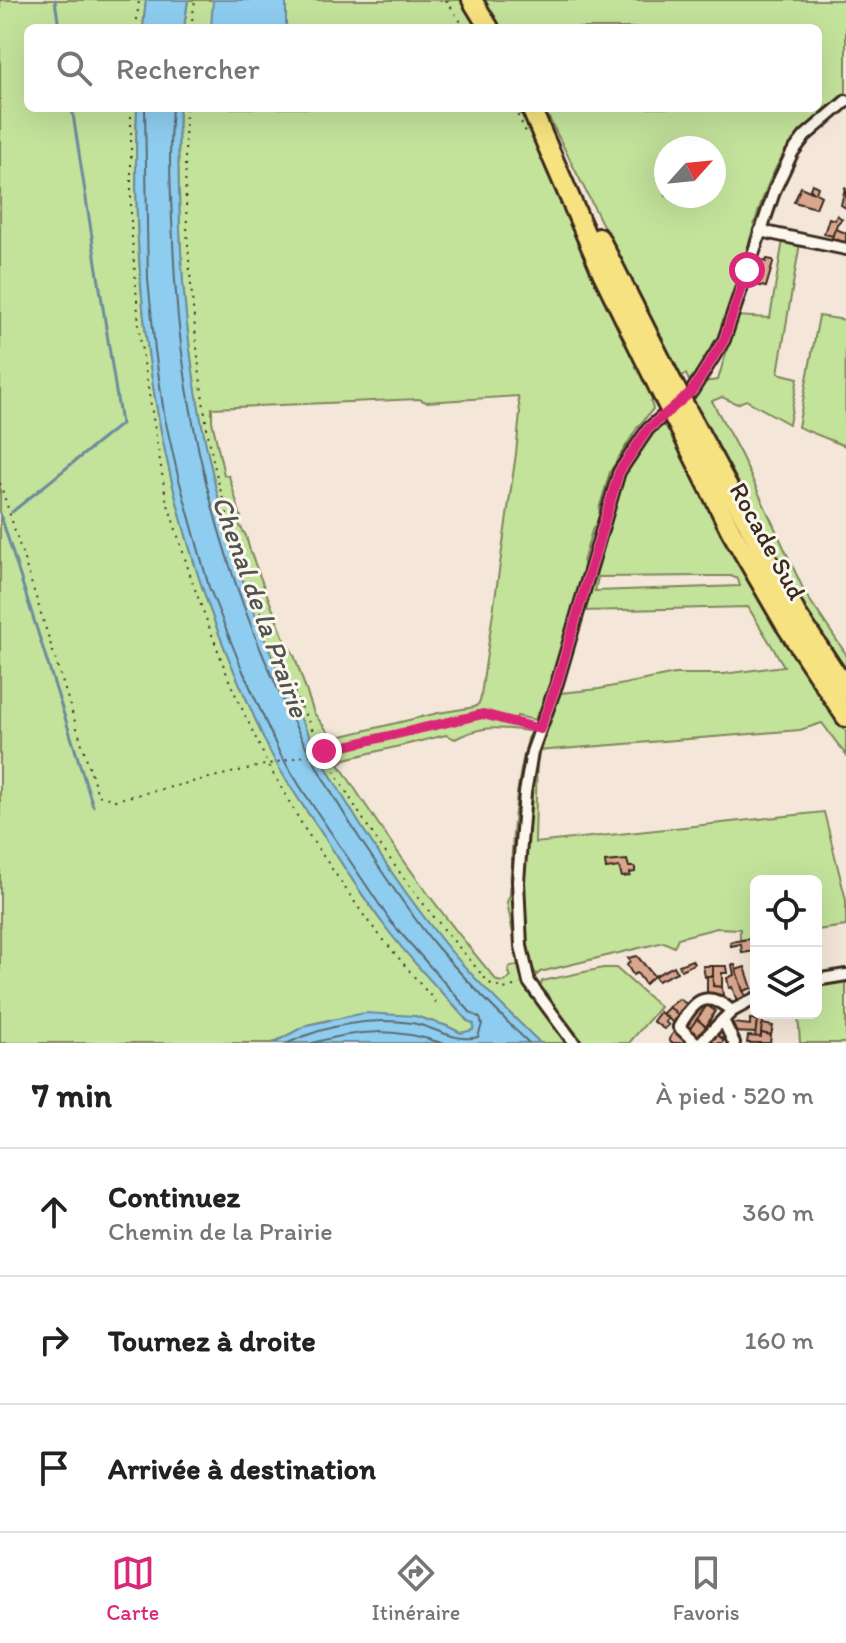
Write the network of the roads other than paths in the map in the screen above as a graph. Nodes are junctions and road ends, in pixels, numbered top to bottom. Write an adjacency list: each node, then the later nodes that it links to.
1 (472, 0): 2 (highway)
2 (487, 24)
3 (846, 101): 5 (street)
4 (534, 112): 7 (highway, bridge)
5 (760, 231): 6 (street); 15 (street)
6 (846, 249)
7 (685, 422): 8 (highway, Rocade Sud); 9 (highway, Rocade Sud)
8 (846, 689)
9 (846, 717)
10 (846, 975): 11 (street)
11 (822, 979)
12 (750, 1001): 13 (street)
13 (732, 1011): 14 (street); 16 (street)
14 (723, 1020): 16 (street); 17 (street)
15 (574, 1043)
16 (698, 1043)
17 (734, 1043)

